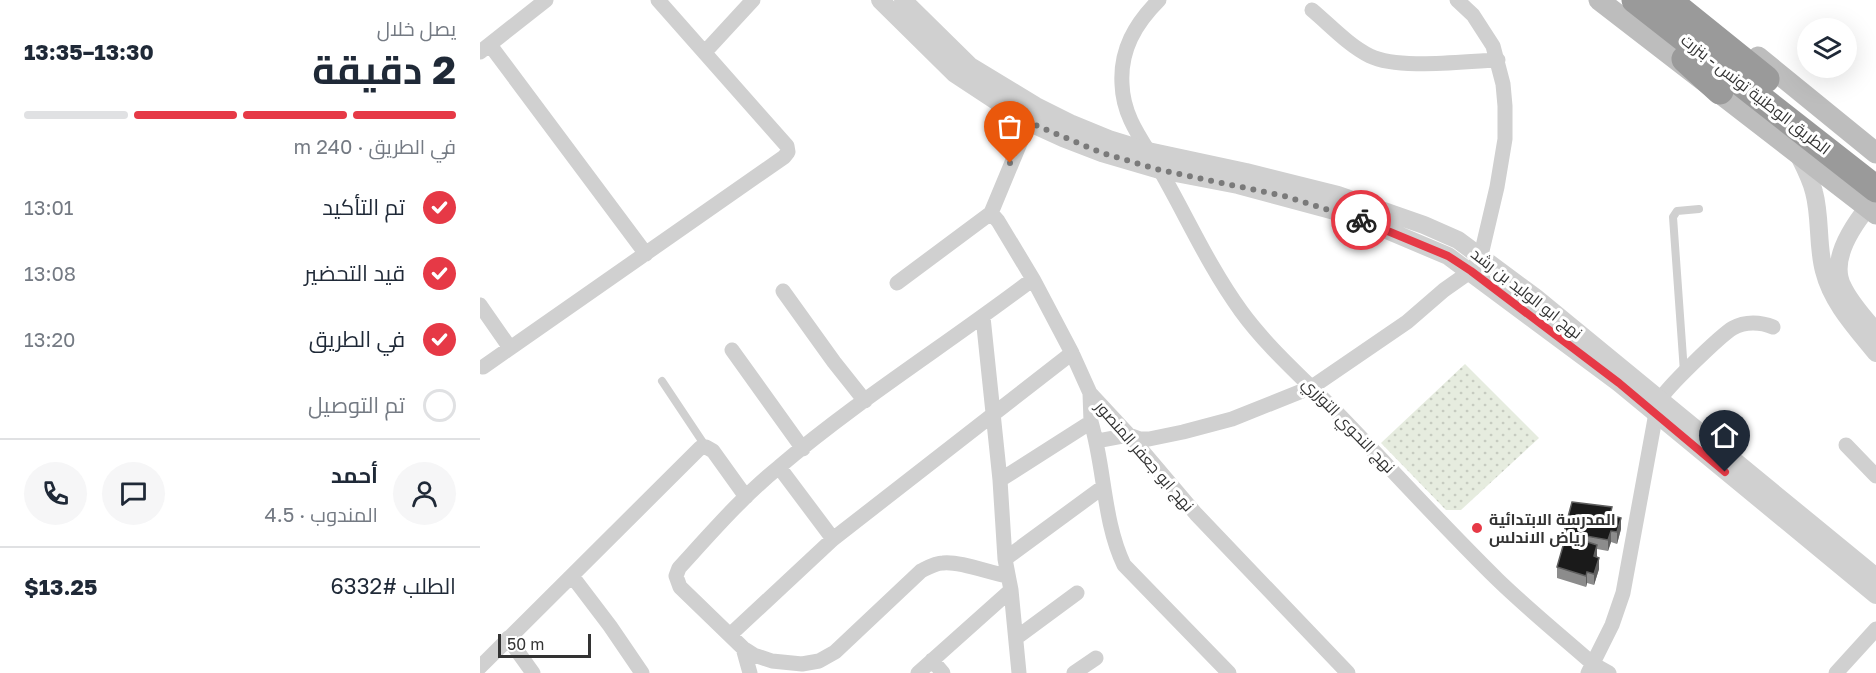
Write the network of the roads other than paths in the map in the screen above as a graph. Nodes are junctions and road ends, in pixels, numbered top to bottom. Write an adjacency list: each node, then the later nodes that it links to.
1 (546, 0): 14 (street)
2 (658, 0): 15 (street)
3 (753, 0): 15 (street)
4 (881, 0): 18 (street, نهج ابو الوليد بن رشد)
5 (903, 0): 18 (street, نهج ابو الوليد بن رشد)
6 (1159, 0): 20 (street, نهج النحوي التوزري)
7 (1457, 0): 16 (street)
8 (1599, 0): 17 (main road)
9 (1619, 0): 17 (highway)
10 (1635, 0): 24 (highway, الطريق الوطنية تونس - بنزرت)
11 (1668, 0): 22 (highway, الطريق الوطنية تونس - بنزرت)
12 (1687, 0): 21 (main road)
13 (1312, 10): 16 (street)
14 (485, 48): 27 (street)
15 (705, 52): 27 (street)
16 (1498, 60): 28 (street)
17 (1720, 91): 19 (main road)
18 (1032, 114): 20 (street, نهج ابو الوليد بن رشد); 23 (street, نهج ابو الوليد بن رشد); 26 (street)
19 (1795, 150): 24 (main road); 40 (street)
20 (1148, 151): 23 (street, نهج النحوي التوزري); 28 (street, نهج ابو الوليد بن رشد)
21 (1876, 153)
22 (1876, 168)
23 (1160, 170): 29 (street, نهج ابو الوليد بن رشد); 44 (street, نهج النحوي التوزري)
24 (1873, 203): 36 (street)
25 (1699, 209): 42 (lane)
26 (991, 213): 30 (street, نهج ابو جعفر المنصور); 31 (street)
27 (646, 254): 37 (street)
28 (1481, 255): 29 (street); 47 (street, نهج ابو الوليد بن رشد)
29 (1471, 271): 44 (street); 47 (street, نهج ابو الوليد بن رشد)
30 (1033, 279): 34 (street); 39 (street, نهج ابو جعفر المنصور)
31 (897, 283)
32 (783, 291): 46 (street)
33 (480, 305): 37 (street)
34 (983, 317): 46 (street); 48 (street)
35 (1773, 327): 42 (street)
36 (1876, 332)
37 (510, 348): 41 (street)
38 (732, 350): 54 (street)
39 (1072, 353): 45 (street, نهج ابو جعفر المنصور); 48 (street)
40 (1876, 353)
41 (483, 367)
42 (1684, 373): 47 (street)
43 (662, 381): 53 (lane)
44 (1312, 387): 50 (street); 75 (street, نهج النحوي التوزري)
45 (1090, 393): 49 (street); 50 (street, نهج ابو جعفر المنصور)
46 (865, 401): 54 (street)
47 (1658, 406): 63 (street, نهج ابو الوليد بن رشد); 66 (street, نهج ابو الوليد بن رشد); 75 (street)
48 (992, 415): 57 (street); 60 (street)
49 (1091, 422): 51 (street); 57 (street)
50 (1129, 435): 51 (street); 84 (street, نهج ابو جعفر المنصور)
51 (1097, 441): 58 (street)
52 (1846, 445): 56 (street)
53 (706, 447): 59 (street); 62 (street)
54 (803, 449): 55 (street)
55 (779, 467): 59 (street); 60 (street)
56 (1876, 476)
57 (1000, 480): 61 (street)
58 (1103, 487): 61 (street); 83 (street)
59 (746, 497): 68 (street)
60 (833, 539): 68 (street)
61 (1005, 559): 64 (street)
62 (572, 576): 69 (street); 77 (street)
63 (1876, 577)
64 (1009, 583): 70 (street); 71 (street); 73 (street)
65 (1077, 593): 70 (street)
66 (1876, 596)
67 (1876, 628): 86 (street)
68 (731, 634): 71 (street)
69 (508, 638): 74 (street); 76 (street)
70 (1016, 638): 81 (street)
71 (743, 648): 78 (street)
72 (1096, 658): 82 (street)
73 (932, 660): 79 (street); 80 (street)
74 (480, 667)
75 (1591, 669): 85 (street, نهج النحوي التوزري)
76 (532, 673)
77 (642, 673)
78 (750, 673)
79 (918, 673)
80 (943, 673)
81 (1019, 673)
82 (1074, 673)
83 (1229, 673)
84 (1348, 673)
85 (1608, 673)
86 (1836, 673)

